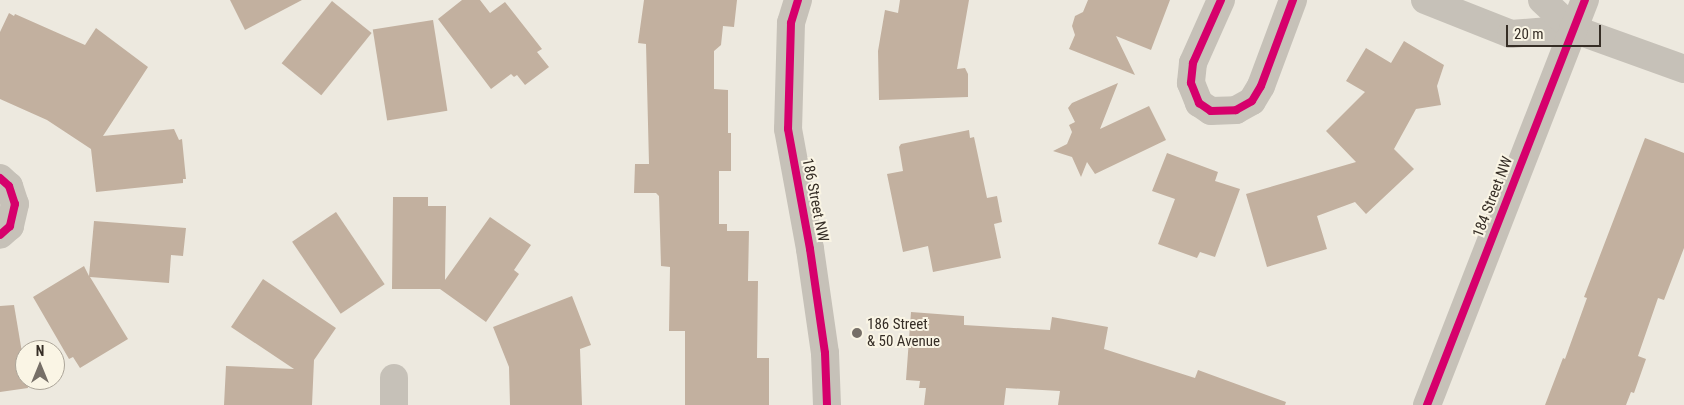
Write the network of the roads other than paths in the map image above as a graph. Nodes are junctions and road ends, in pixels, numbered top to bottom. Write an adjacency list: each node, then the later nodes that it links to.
1 (798, 0): 13 (street, 186 Street NW)
2 (1221, 0): 3 (street)
3 (1293, 0)
4 (1425, 0): 7 (street)
5 (1542, 0): 7 (street)
6 (1585, 0): 7 (street, 184 Street NW)
7 (1573, 29): 8 (street); 14 (street, 184 Street NW)
8 (1684, 70)
9 (0, 178): 10 (street)
10 (6, 227)
11 (394, 378): 12 (street)
12 (394, 405)
13 (827, 405)
14 (1427, 405)

